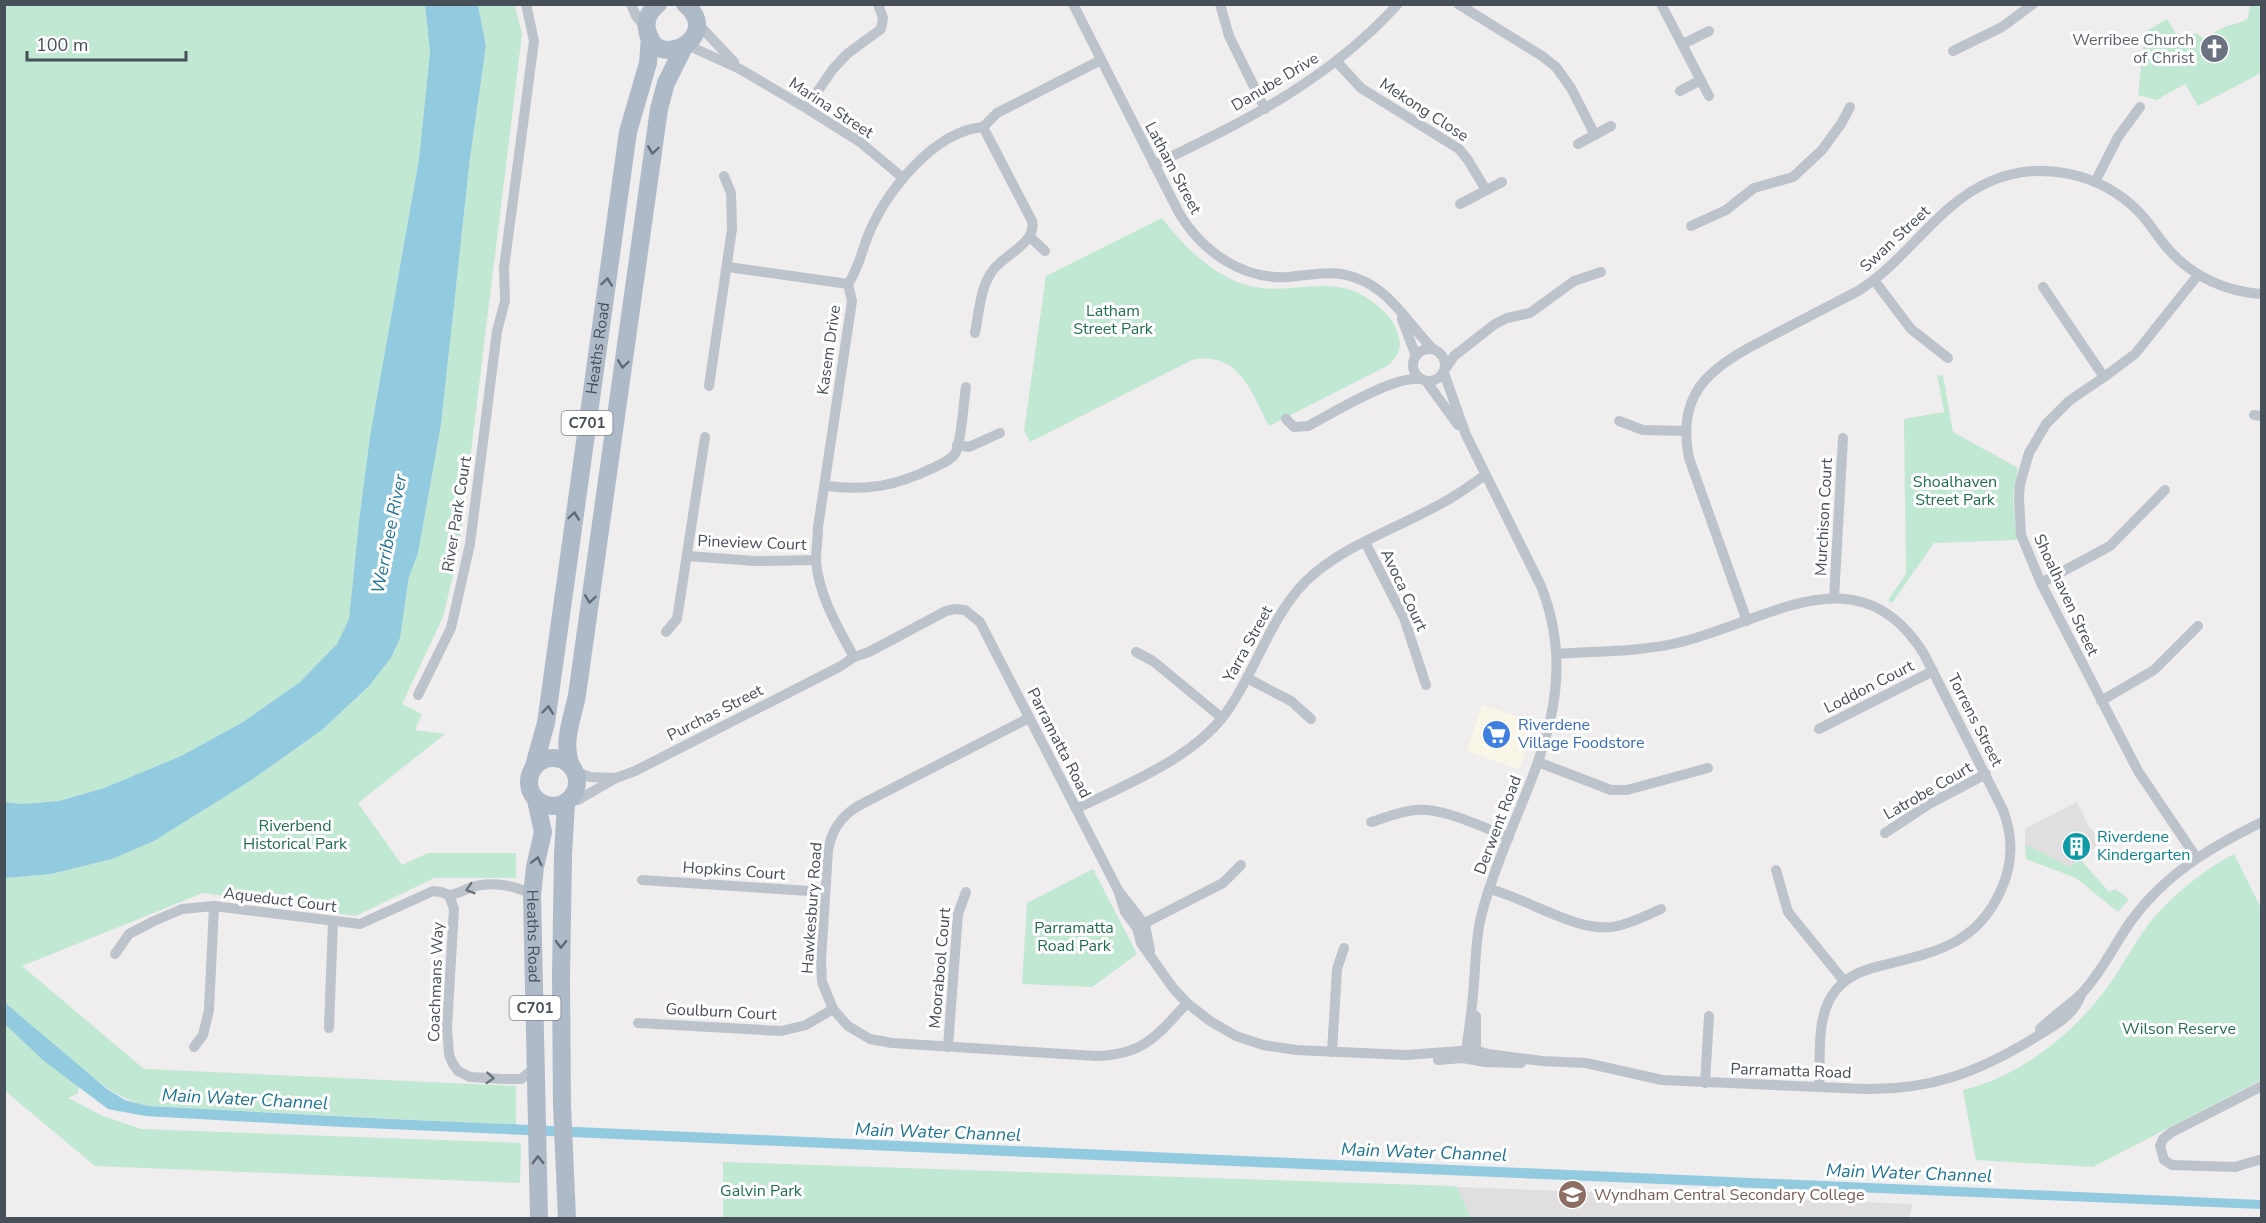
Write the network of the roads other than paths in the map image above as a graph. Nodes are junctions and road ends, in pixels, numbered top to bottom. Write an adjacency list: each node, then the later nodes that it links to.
1 (526, 4): 85 (street, River Park Court)
2 (631, 4): 13 (street)
3 (878, 4): 25 (street)
4 (1073, 4): 17 (street, Latham Street)
5 (1221, 4): 26 (street)
6 (1458, 4): 29 (street)
7 (1661, 4): 14 (street)
8 (2033, 4): 16 (street)
9 (655, 5): 13 (main road, C701)
10 (1398, 5): 18 (street, Danube Drive)
11 (693, 12): 15 (main road, C701); 19 (street, Marina Street)
12 (1709, 31): 14 (street)
13 (648, 33): 15 (main road); 92 (main road, Heaths Road / C701, one-way to 13)
14 (1683, 44): 20 (street)
15 (685, 46): 19 (street, Marina Street); 94 (main road, Heaths Road / C701, one-way to 94)
16 (1953, 51)
17 (1101, 60): 28 (street, Kasem Drive); 31 (street, Latham Street)
18 (1337, 62): 26 (street, Danube Drive); 36 (street, Mekong Close)
19 (740, 69): 25 (street, Marina Street)
20 (1701, 80): 21 (street); 22 (street)
21 (1680, 91)
22 (1709, 96)
23 (1850, 107): 38 (street)
24 (2140, 107): 35 (street)
25 (806, 108): 33 (street, Marina Street)
26 (1265, 109): 31 (street, Danube Drive)
27 (1611, 126): 29 (street)
28 (983, 127): 33 (street, Kasem Drive); 39 (street)
29 (1594, 135): 30 (street)
30 (1578, 144)
31 (1154, 165): 48 (street, Latham Street)
32 (724, 176): 41 (street)
33 (903, 178): 45 (street, Kasem Drive)
34 (1502, 182): 36 (street)
35 (2095, 182): 42 (street, Swan Street); 44 (street, Swan Street)
36 (1486, 190): 37 (street)
37 (1460, 204)
38 (1691, 226)
39 (1030, 237): 40 (street); 49 (street)
40 (1045, 251)
41 (728, 267): 45 (street); 58 (street)
42 (2194, 271): 47 (street, Swan Street); 55 (street, Shoalhaven Street)
43 (1601, 272): 50 (street)
44 (1874, 280): 53 (street); 62 (street, Swan Street)
45 (848, 284): 69 (street, Kasem Drive)
46 (2043, 287): 55 (street)
47 (2262, 294)
48 (1399, 310): 51 (street, Latham Street); 52 (street, Latham Street)
49 (975, 333)
50 (1464, 349): 51 (street); 54 (street)
51 (1435, 350): 52 (street); 54 (street)
52 (1415, 358): 56 (street); 57 (street)
53 (1948, 358)
54 (1445, 370): 56 (street); 64 (street, Derwent Road)
55 (2104, 377): 74 (street, Shoalhaven Street)
56 (1423, 380): 57 (street); 64 (street, Derwent Road)
57 (1389, 385): 60 (street)
58 (709, 386)
59 (966, 387): 67 (street)
60 (1286, 419)
61 (1619, 421): 62 (street)
62 (1686, 431): 76 (street, Swan Street)
63 (1000, 433): 67 (street)
64 (1466, 435): 68 (street, Derwent Road)
65 (705, 437): 72 (street, Pineview Court)
66 (1843, 438): 75 (street, Murchison Court)
67 (957, 446): 69 (street)
68 (1487, 479): 71 (street, Yarra Street); 81 (street, Derwent Road)
69 (826, 486): 73 (street, Kasem Drive)
70 (2165, 490): 74 (street)
71 (1365, 542): 83 (street, Yarra Street); 84 (street, Avoca Court)
72 (687, 556): 73 (street, Pineview Court); 78 (street, Pineview Court)
73 (816, 560): 80 (street, Kasem Drive)
74 (2041, 583): 86 (street, Shoalhaven Street)
75 (1834, 598): 76 (street, Torrens Street); 82 (street, Torrens Street)
76 (1747, 621): 81 (street, Torrens Street)
77 (2198, 626): 86 (street)
78 (666, 632)
79 (1136, 652): 88 (street)
80 (852, 653): 87 (street, Parramatta Road); 96 (street, Purchas Street)
81 (1557, 654): 91 (street, Derwent Road)
82 (1933, 671): 90 (street, Loddon Court); 95 (street, Torrens Street)
83 (1246, 678): 88 (street, Yarra Street); 89 (street)
84 (1426, 685)
85 (418, 695)
86 (2101, 700): 104 (street, Shoalhaven Street)
87 (1029, 718): 99 (street, Parramatta Road); 109 (street, Hawkesbury Road)
88 (1222, 718): 99 (street, Yarra Street)
89 (1311, 719)
90 (1819, 729)
91 (1538, 762): 93 (street); 103 (street, Derwent Road)
92 (534, 766): 94 (main road); 97 (main road, C701)
93 (1708, 768)
94 (573, 770): 96 (street, Purchas Street); 98 (main road, C701)
95 (1986, 774): 102 (street, Latrobe Court); 119 (street, Torrens Street)
96 (616, 778): 98 (street, Purchas Street)
97 (536, 800): 98 (main road); 112 (main road, Heaths Road / C701, one-way to 97)
98 (568, 801): 135 (main road, Heaths Road / C701, one-way to 135)
99 (1077, 809): 116 (street, Parramatta Road)
100 (1371, 822): 103 (street)
101 (2262, 822): 104 (street, Parramatta Road)
102 (1885, 833)
103 (1509, 837): 108 (street, Derwent Road)
104 (2196, 857): 132 (street, Parramatta Road)
105 (1241, 865): 116 (street)
106 (1776, 870): 119 (street)
107 (642, 880): 109 (street, Hopkins Court)
108 (1489, 888): 114 (street); 128 (street, Derwent Road)
109 (825, 892): 121 (street, Hawkesbury Road)
110 (966, 892): 126 (street, Moorabool Court)
111 (449, 895): 112 (street, one-way to 111); 115 (street, Aqueduct Court); 129 (street, Coachmans Way, one-way to 129)
112 (532, 895): 129 (main road, Heaths Road / C701)
113 (214, 906): 115 (street, Aqueduct Court); 118 (street, Aqueduct Court); 125 (street)
114 (1661, 909)
115 (333, 921): 124 (street)
116 (1140, 926): 120 (street, Parramatta Road)
117 (1344, 948): 127 (street)
118 (116, 954)
119 (1844, 981): 132 (street, Torrens Street)
120 (1188, 1004): 126 (street, Hawkesbury Road); 127 (street, Parramatta Road)
121 (833, 1009): 123 (street, Goulburn Court); 126 (street, Hawkesbury Road)
122 (1709, 1016): 130 (street)
123 (638, 1023)
124 (329, 1028)
125 (194, 1047)
126 (948, 1047)
127 (1332, 1052): 128 (street, Parramatta Road)
128 (1472, 1052): 130 (street, Parramatta Road)
129 (536, 1066): 134 (main road, Heaths Road / C701, one-way to 129)
130 (1705, 1083): 132 (street, Parramatta Road)
131 (2262, 1086): 133 (street)
132 (1819, 1087)
133 (2262, 1159)
134 (539, 1218)
135 (567, 1218)

